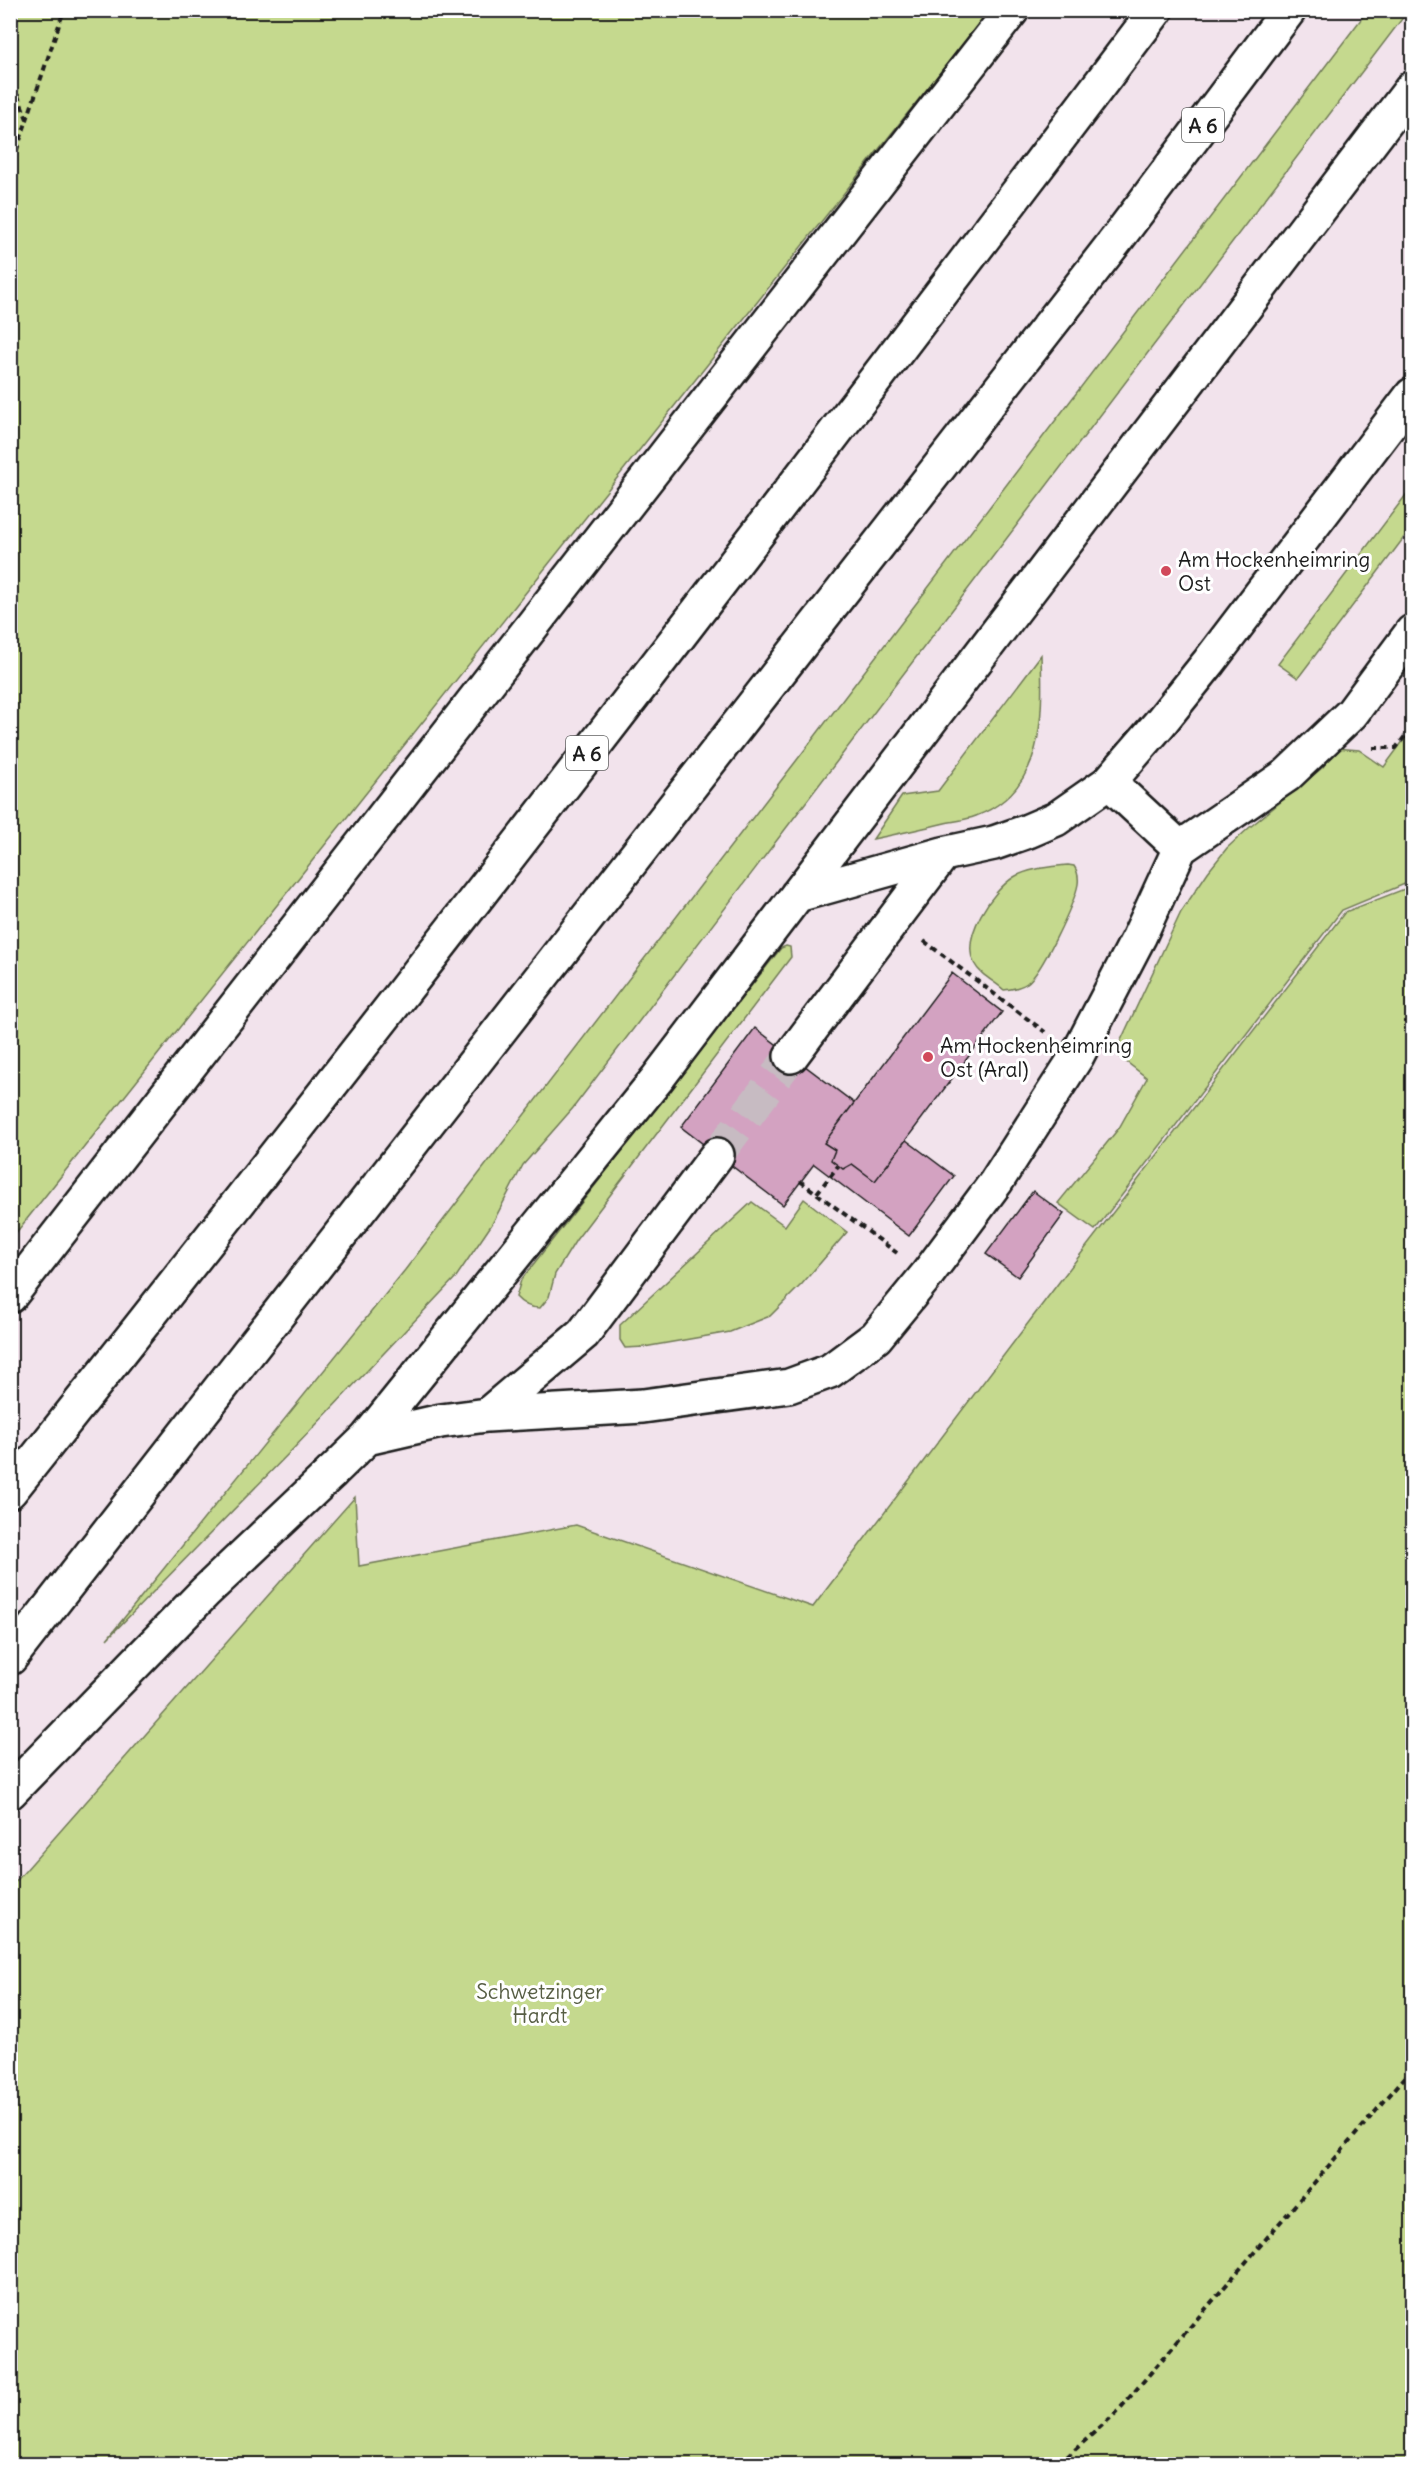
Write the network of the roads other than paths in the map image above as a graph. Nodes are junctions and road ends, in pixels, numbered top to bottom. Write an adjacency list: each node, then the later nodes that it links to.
1 (1012, 10): 13 (main road)
2 (1156, 10): 16 (main road, A 6)
3 (1289, 10): 17 (main road, A 6)
4 (1413, 88): 10 (main road)
5 (1413, 394): 7 (main road)
6 (1413, 632): 8 (main road)
7 (1109, 782): 8 (main road); 9 (main road)
8 (1180, 848): 14 (main road)
9 (943, 854): 10 (main road); 11 (main road)
10 (797, 896): 15 (main road)
11 (791, 1056)
12 (717, 1155): 14 (main road)
13 (10, 1296)
14 (487, 1415): 15 (main road)
15 (367, 1438): 18 (main road)
16 (10, 1491)
17 (10, 1658)
18 (10, 1792)

